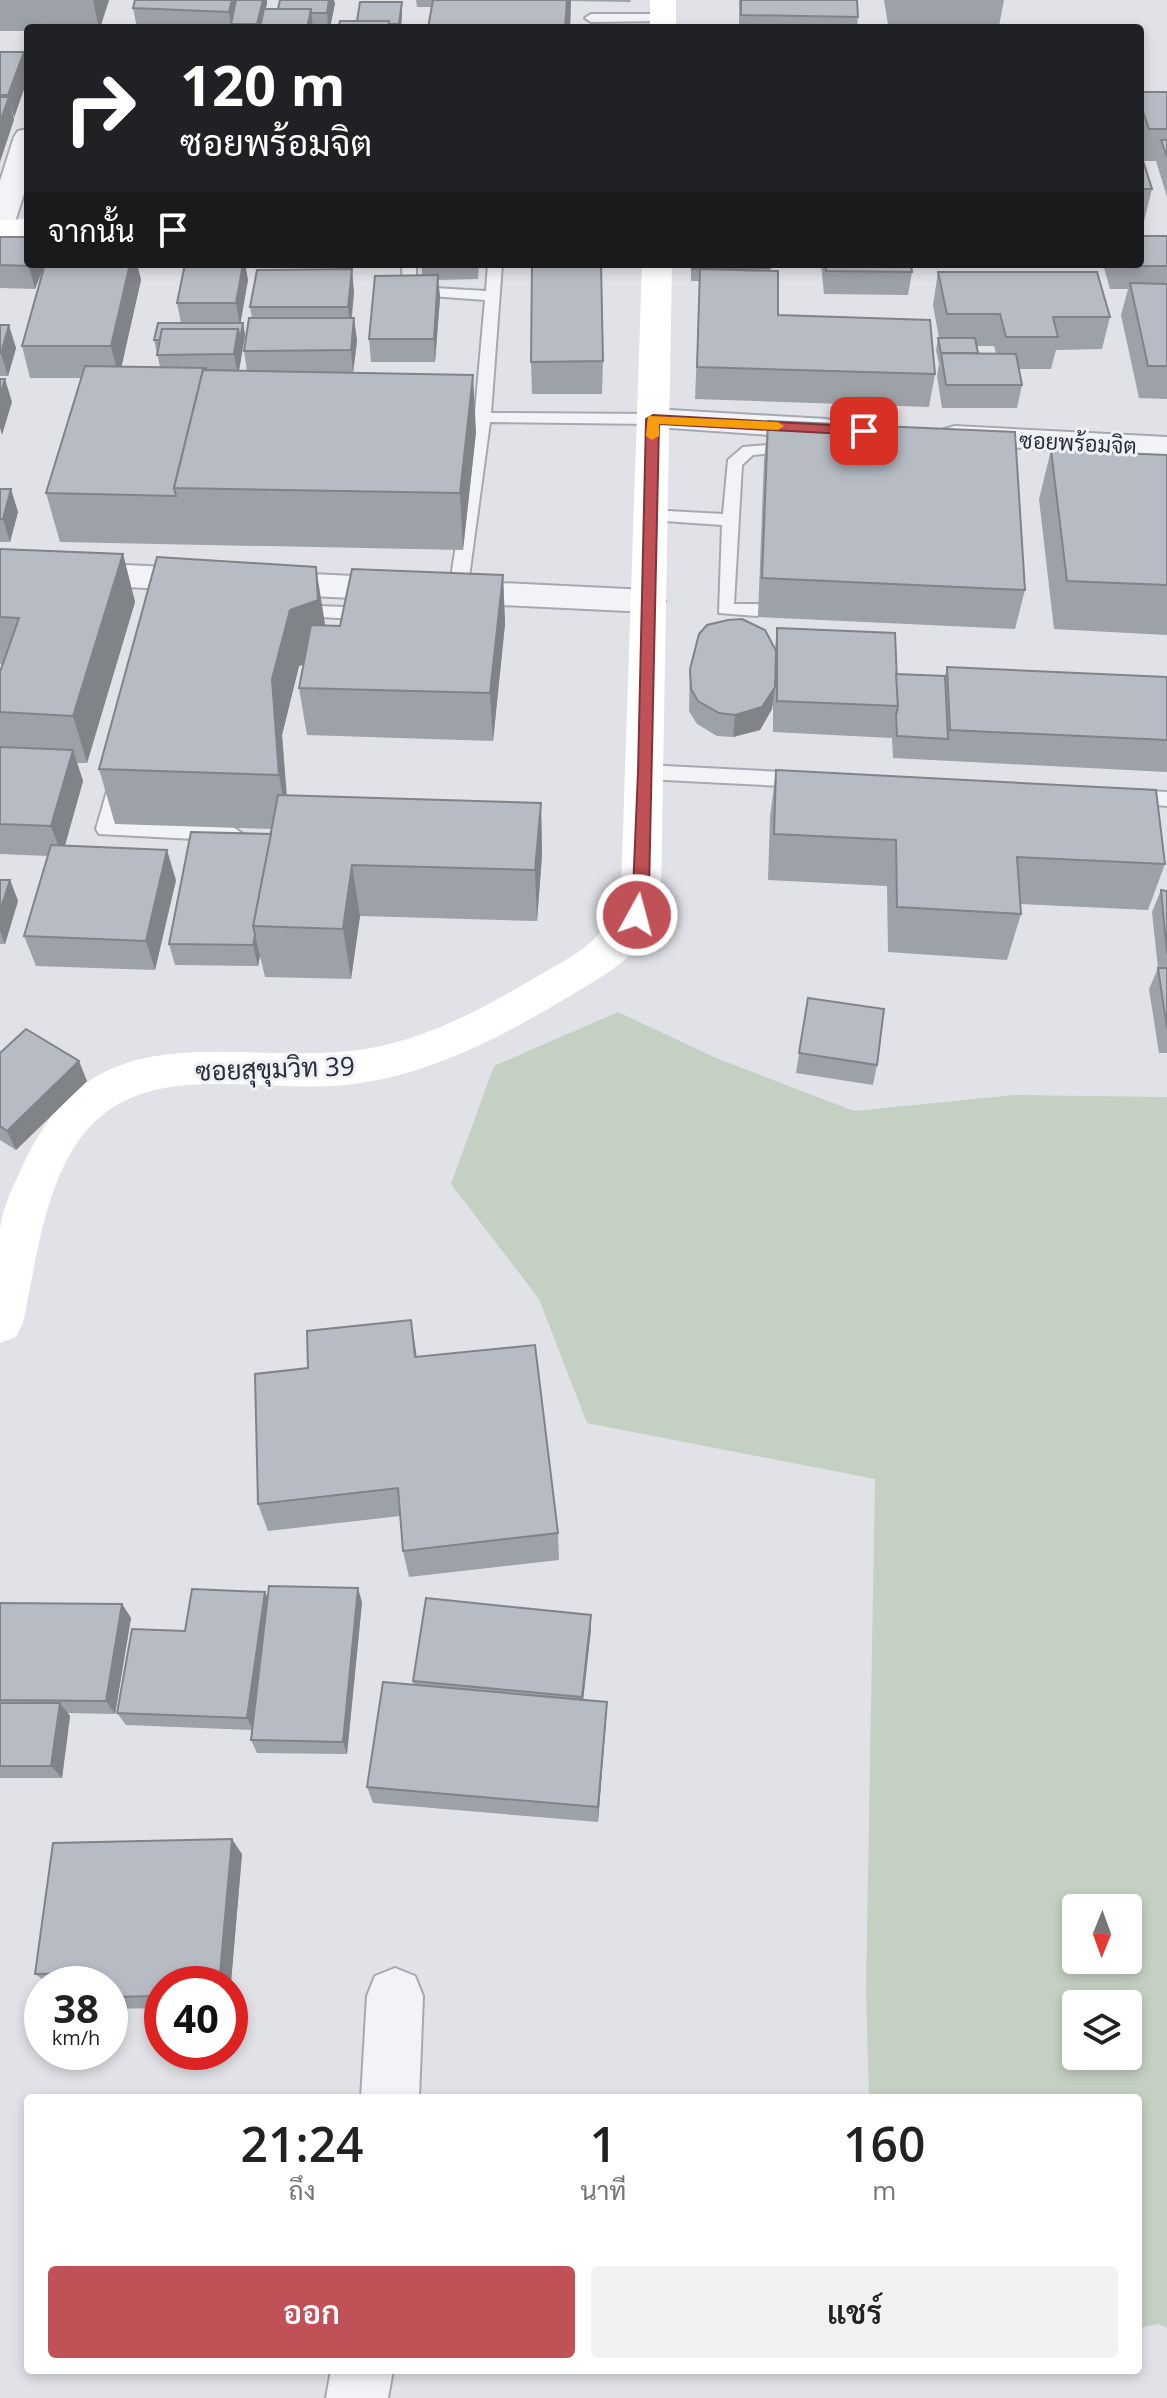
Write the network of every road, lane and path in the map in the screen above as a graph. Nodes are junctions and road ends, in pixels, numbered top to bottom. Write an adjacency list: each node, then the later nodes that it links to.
1 (663, 15): 2 (lane)
2 (591, 18)
3 (24, 150): 4 (street)
4 (0, 227): 5 (street)
5 (24, 228)
6 (409, 268): 9 (lane)
7 (495, 268): 9 (lane)
8 (657, 268): 12 (street, ซอยสุขุมวิท 39)
9 (493, 296): 11 (lane)
10 (436, 416): 11 (lane)
11 (483, 417): 12 (lane); 20 (lane)
12 (653, 419): 13 (street); 17 (street, ซอยสุขุมวิท 39)
13 (858, 430)
14 (921, 434): 15 (street, ซอยพร้อมจิต)
15 (1167, 447)
16 (805, 449): 18 (lane)
17 (650, 515): 18 (lane); 21 (street, ซอยสุขุมวิท 39)
18 (729, 520): 23 (lane)
19 (0, 570): 22 (street)
20 (479, 598): 21 (street); 22 (street)
21 (648, 601): 26 (street, ซอยสุขุมวิท 39)
22 (405, 602): 24 (lane)
23 (757, 610)
24 (266, 611)
25 (122, 770): 30 (lane)
26 (645, 772): 27 (lane); 31 (street, ซอยสุขุมวิท 39)
27 (819, 781)
28 (1104, 796): 29 (lane)
29 (1167, 799)
30 (246, 834)
31 (13, 1215): 32 (street, ซอยสุขุมวิท 39)
32 (0, 1323)
33 (395, 1996): 34 (street)
34 (390, 2094)
35 (361, 2374): 36 (street)
36 (357, 2398)

